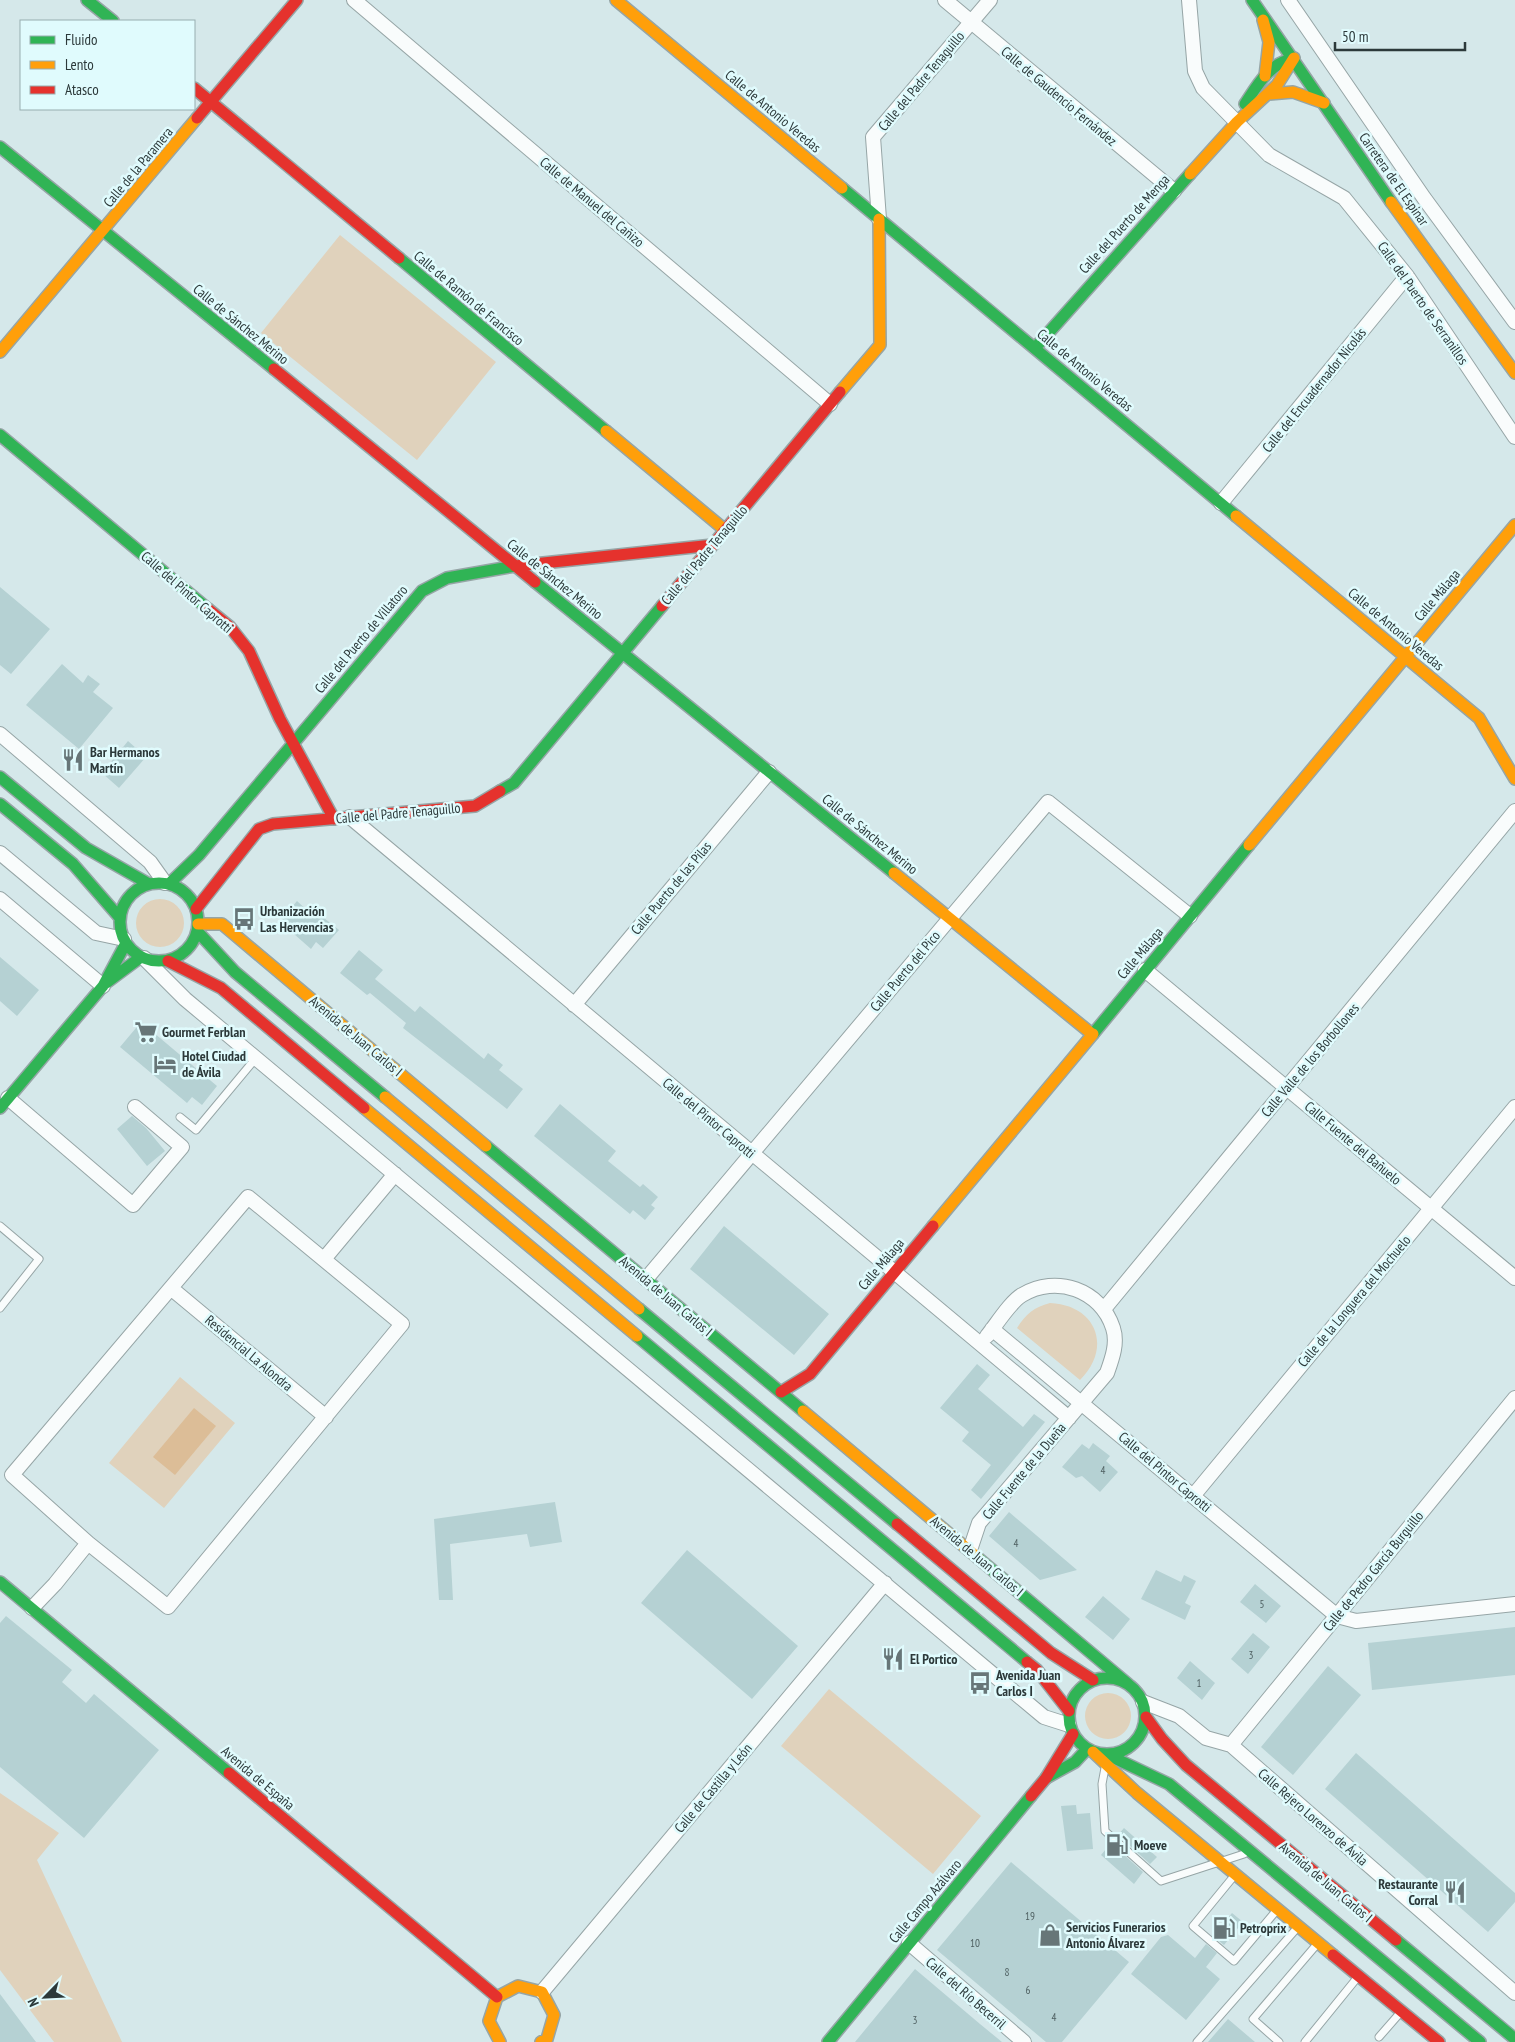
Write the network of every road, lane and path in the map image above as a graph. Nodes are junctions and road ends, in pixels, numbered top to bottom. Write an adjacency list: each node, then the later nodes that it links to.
1 (87, 0): 11 (main road)
2 (297, 0): 17 (main road, Calle de la Paramera)
3 (354, 0): 29 (street, Calle de Manuel del Cañizo)
4 (616, 0): 22 (main road, Calle de Antonio Veredas)
5 (945, 0): 12 (street, Calle de Gaudencio Fernández)
6 (990, 0): 12 (street, Calle del Padre Tenaguillo)
7 (1189, 0): 19 (street, Calle del Puerto de Serranillos)
8 (1252, 0): 10 (main road, Carretera de El Espinar)
9 (1288, 0): 25 (street)
10 (1261, 11): 13 (main road, Carretera de El Espinar); 14 (main road, Calle del Puerto de Menga)
11 (112, 20)
12 (971, 22): 21 (street, Calle de Gaudencio Fernández); 22 (street, Calle del Padre Tenaguillo)
13 (1294, 58): 14 (main road, Calle del Puerto de Menga); 16 (main road, Calle del Puerto de Menga); 18 (main road, Carretera de El Espinar)
14 (1265, 76): 19 (main road, Calle del Puerto de Menga)
15 (195, 89): 17 (main road, Calle de Ramón de Francisco)
16 (1269, 94): 18 (main road); 19 (main road, Calle del Puerto de Menga)
17 (211, 103): 23 (main road, Calle de la Paramera); 34 (main road, Calle de Ramón de Francisco)
18 (1324, 103): 28 (main road, Carretera de El Espinar)
19 (1237, 122): 21 (main road, Calle del Puerto de Menga); 24 (street, Calle del Puerto de Serranillos)
20 (0, 147): 23 (main road, Calle de Sánchez Merino)
21 (1174, 191): 26 (main road, Calle del Puerto de Menga)
22 (879, 218): 26 (main road, Calle de Antonio Veredas); 29 (main road, Calle del Padre Tenaguillo)
23 (104, 231): 27 (main road, Calle de la Paramera); 36 (main road, Calle de Sánchez Merino)
24 (1407, 276): 31 (street, Calle del Puerto de Serranillos); 32 (street, Calle del Encuadernador Nicolás)
25 (1515, 322)
26 (1034, 348): 32 (main road, Calle de Antonio Veredas)
27 (0, 352)
28 (1515, 373)
29 (830, 404): 34 (main road, Calle del Padre Tenaguillo)
30 (0, 435): 40 (main road, Calle del Pintor Caprotti)
31 (1515, 437)
32 (1221, 503): 38 (main road, Calle de Antonio Veredas)
33 (1515, 525): 38 (main road, Calle Málaga)
34 (725, 530): 35 (main road, Calle del Padre Tenaguillo)
35 (713, 545): 36 (main road, Calle del Puerto de Villatoro); 37 (main road, Calle del Padre Tenaguillo)
36 (516, 566): 37 (main road, Calle de Sánchez Merino); 40 (main road, Calle del Puerto de Villatoro)
37 (622, 653): 41 (main road, Calle de Sánchez Merino); 46 (main road, Calle del Padre Tenaguillo)
38 (1406, 656): 43 (main road, Calle de Antonio Veredas); 53 (main road, Calle Málaga)
39 (0, 734): 50 (street)
40 (292, 744): 47 (main road, Calle del Pintor Caprotti); 50 (main road, Calle del Puerto de Villatoro)
41 (769, 772): 55 (main road, Calle de Sánchez Merino); 62 (street, Calle Puerto de las Pilas)
42 (0, 777): 49 (main road)
43 (1515, 779)
44 (0, 804): 54 (main road)
45 (1515, 811): 65 (street, Calle Valle de los Borbollones)
46 (350, 817): 47 (main road, Calle del Padre Tenaguillo); 62 (street, Calle del Pintor Caprotti)
47 (334, 818): 52 (main road, Calle del Padre Tenaguillo)
48 (0, 853): 57 (street)
49 (149, 884): 50 (main road); 54 (main road)
50 (167, 884): 52 (main road)
51 (0, 900): 61 (street)
52 (196, 909): 56 (main road)
53 (1190, 916): 55 (street, Calle Puerto del Pico); 60 (main road, Calle Málaga)
54 (120, 918): 57 (main road)
55 (950, 918): 63 (main road, Calle de Sánchez Merino); 70 (street, Calle Puerto del Pico)
56 (198, 928): 59 (main road); 77 (main road, Avenida de Juan Carlos I); 98 (main road, Avenida de Juan Carlos I)
57 (125, 941): 58 (main road); 61 (main road)
58 (142, 958): 59 (main road); 61 (main road); 64 (street)
59 (168, 961): 101 (main road)
60 (1145, 970): 63 (main road, Calle Málaga); 65 (street, Calle Fuente del Bañuelo)
61 (103, 986): 66 (main road)
62 (574, 1005): 70 (street, Calle del Pintor Caprotti)
63 (1092, 1034): 75 (main road, Calle Málaga)
64 (256, 1058): 69 (lane); 71 (street)
65 (1286, 1088): 72 (street, Calle Fuente del Bañuelo); 80 (street, Calle Valle de los Borbollones)
66 (4, 1103): 67 (street)
67 (135, 1107)
68 (1515, 1107): 72 (street, Calle de la Longuera del Mochuelo)
69 (180, 1118)
70 (751, 1153): 75 (street, Calle del Pintor Caprotti); 77 (street, Calle Puerto del Pico)
71 (395, 1174): 74 (street); 94 (street)
72 (1431, 1208): 76 (street, Calle Fuente del Bañuelo); 88 (street, Calle de la Longuera del Mochuelo)
73 (0, 1226): 79 (lane)
74 (324, 1260): 78 (street); 86 (street)
75 (894, 1272): 82 (street, Calle del Pintor Caprotti); 83 (main road, Calle Málaga)
76 (1515, 1278)
77 (646, 1279): 83 (main road, Avenida de Juan Carlos I)
78 (172, 1289): 86 (street, Residencial La Alondra); 91 (street)
79 (0, 1308)
80 (1104, 1309): 81 (street); 85 (street, Calle Fuente de la Dueña)
81 (992, 1329): 82 (street); 85 (street, Calle del Pintor Caprotti)
82 (980, 1344): 87 (street, Calle del Pintor Caprotti)
83 (781, 1392): 90 (main road, Avenida de Juan Carlos I)
84 (1515, 1398): 97 (street, Calle de Pedro García Burguillo)
85 (1082, 1403): 87 (street, Calle Fuente de la Dueña); 88 (street, Calle del Pintor Caprotti)
86 (326, 1417): 91 (street)
87 (1069, 1418): 89 (street, Calle Fuente de la Dueña)
88 (1193, 1496): 97 (street, Calle del Pintor Caprotti)
89 (979, 1523): 90 (street, Calle Fuente de la Dueña); 92 (street, Calle Fuente de la Dueña)
90 (953, 1536): 92 (main road, Avenida de Juan Carlos I)
91 (88, 1543): 96 (street)
92 (970, 1550): 99 (main road, Avenida de Juan Carlos I)
93 (0, 1582): 96 (main road, Avenida de España)
94 (885, 1584): 103 (street); 116 (street, Calle de Castilla y León)
95 (1515, 1604): 97 (street)
96 (32, 1608): 118 (main road, Avenida de España)
97 (1337, 1616): 104 (street, Calle de Pedro García Burguillo)
98 (1093, 1680): 99 (main road); 101 (main road)
99 (1128, 1684): 100 (main road)
100 (1143, 1702): 102 (main road); 104 (street, Calle Rejero Lorenzo de Ávila)
101 (1069, 1710): 103 (main road)
102 (1146, 1717): 106 (main road); 121 (main road, Avenida de Juan Carlos I)
103 (1071, 1729): 105 (main road); 107 (main road, Calle Campo Azálvaro)
104 (1231, 1745): 117 (street, Calle Rejero Lorenzo de Ávila)
105 (1090, 1751): 106 (main road); 107 (main road, Calle Campo Azálvaro)
106 (1107, 1759): 108 (main road, Avenida de Juan Carlos I); 109 (main road); 109 (lane)
107 (1046, 1778): 114 (main road, Calle Campo Azálvaro)
108 (1250, 1852): 109 (lane); 130 (main road, Avenida de Juan Carlos I)
109 (1221, 1862): 110 (main road)
110 (1236, 1874): 111 (main road); 111 (lane)
111 (1278, 1909): 112 (main road)
112 (1299, 1926): 113 (main road); 126 (lane)
113 (1319, 1943): 115 (main road); 127 (lane)
114 (909, 1944): 124 (main road, Calle Campo Azálvaro); 125 (street, Calle del Río Becerril)
115 (1359, 1976): 119 (main road); 128 (lane)
116 (542, 1992): 118 (main road); 122 (main road)
117 (1515, 1993)
118 (497, 1997): 123 (main road)
119 (1401, 2011): 120 (lane); 129 (main road)
120 (1379, 2037)
121 (1515, 2039)
122 (546, 2041)
123 (500, 2042)
124 (828, 2042)
125 (1024, 2042)
126 (1197, 2042)
127 (1279, 2042)
128 (1305, 2042)
129 (1439, 2042)
130 (1480, 2042)

